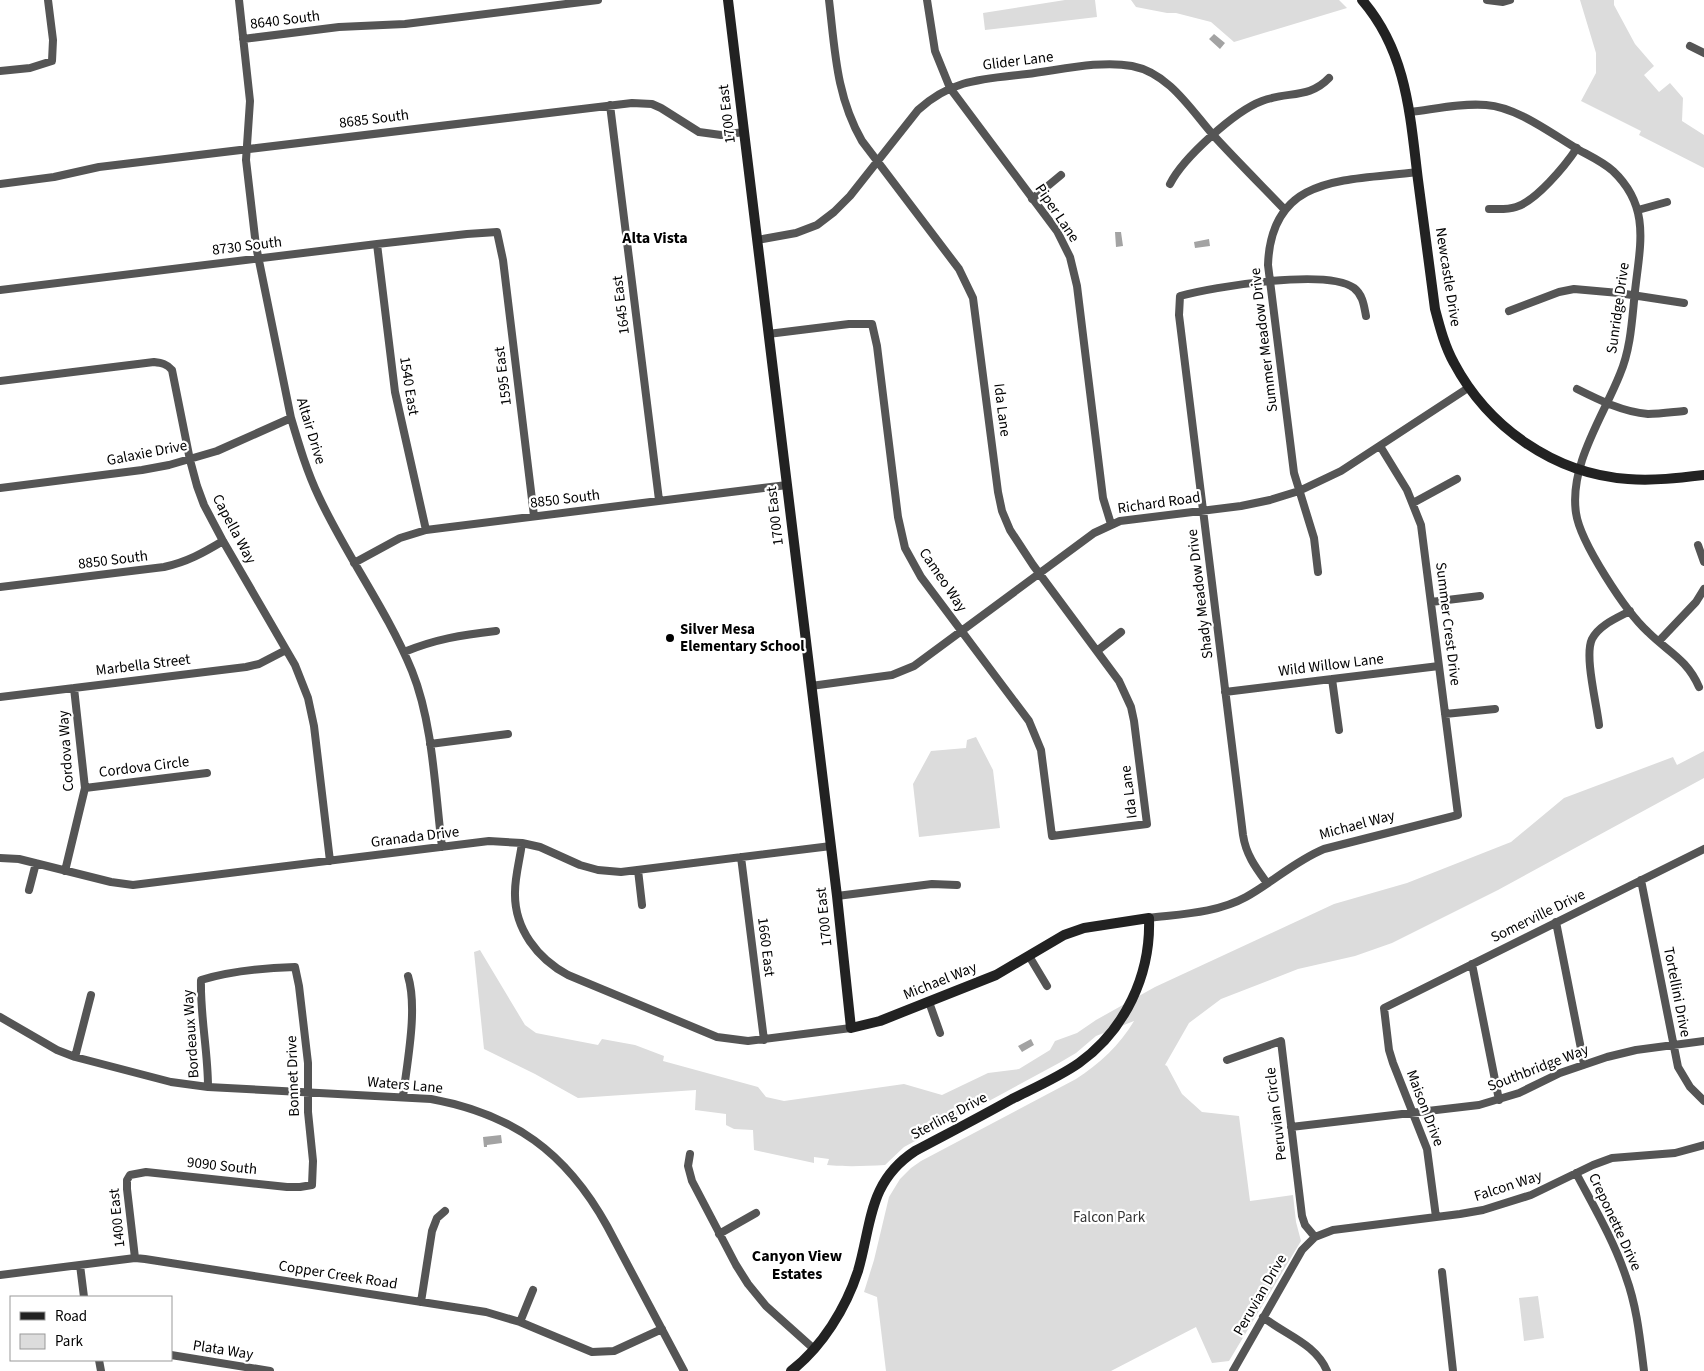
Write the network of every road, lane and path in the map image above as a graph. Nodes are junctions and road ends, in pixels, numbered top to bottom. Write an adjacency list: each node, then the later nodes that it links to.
1 (48, 0): 13 (street)
2 (239, 0): 10 (street, Altair Drive)
3 (598, 0): 10 (street, 8640 South)
4 (728, 0): 18 (street, 1700 East)
5 (829, 0): 22 (street, Ida Lane)
6 (927, 0): 15 (street, Piper Lane)
7 (1362, 0): 17 (street, Newcastle Drive)
8 (1487, 0): 9 (street)
9 (1510, 0)
10 (243, 39): 20 (street, Altair Drive)
11 (1690, 46): 12 (street)
12 (1704, 53)
13 (0, 71)
14 (1329, 78): 19 (street)
15 (950, 88): 19 (street, Glider Lane); 22 (street, Glider Lane); 27 (street, Piper Lane)
16 (610, 105): 18 (street, 8685 South); 20 (street, 8685 South); 57 (street, 1645 East)
17 (1410, 112): 21 (street, Sunridge Drive); 23 (street, Newcastle Drive)
18 (744, 132): 33 (street, 1700 East)
19 (1214, 135): 26 (street); 30 (street, Glider Lane)
20 (245, 148): 25 (street, 8685 South); 35 (street, Altair Drive)
21 (1577, 148): 29 (street); 31 (street, Sunridge Drive)
22 (877, 161): 33 (street, Glider Lane); 68 (street, Ida Lane)
23 (1417, 172): 30 (street, Summer Meadow Drive); 44 (street, Newcastle Drive)
24 (1062, 175): 27 (street)
25 (0, 184)
26 (1170, 184)
27 (1032, 199): 61 (street, Piper Lane)
28 (1667, 202): 31 (street)
29 (1489, 209)
30 (1285, 210): 36 (street, Summer Meadow Drive)
31 (1638, 210): 38 (street, Sunridge Drive)
32 (498, 232): 34 (street, 8730 South); 60 (street, 1595 East)
33 (757, 240): 42 (street, 1700 East)
34 (377, 244): 35 (street, 8730 South); 62 (street, 1540 East)
35 (258, 259): 37 (street, 8730 South); 48 (street, Altair Drive)
36 (1270, 282): 41 (street); 56 (street, Summer Meadow Drive); 59 (street, Shady Meadow Drive)
37 (0, 290)
38 (1635, 296): 39 (street); 40 (street); 46 (street, Sunridge Drive)
39 (1684, 303)
40 (1509, 311)
41 (1366, 316)
42 (768, 334): 54 (street, 1700 East); 75 (street, Cameo Way)
43 (0, 381): 50 (street, Capella Way)
44 (1468, 388): 49 (street, Richard Road); 51 (street, Newcastle Drive)
45 (1577, 389): 46 (street)
46 (1607, 403): 47 (street); 51 (street, Sunridge Drive)
47 (1684, 411)
48 (291, 418): 50 (street, Galaxie Drive); 66 (street, Altair Drive)
49 (1380, 446): 56 (street, Richard Road); 58 (street, Summer Crest Drive)
50 (190, 460): 55 (street, Galaxie Drive); 63 (street, Capella Way)
51 (1579, 470): 52 (street, Newcastle Drive); 73 (street, Sunridge Drive)
52 (1704, 475)
53 (1457, 478): 58 (street)
54 (787, 485): 57 (street, 8850 South); 83 (street, 1700 East)
55 (0, 488)
56 (1299, 491): 59 (street, Richard Road); 67 (street, Summer Meadow Drive)
57 (659, 500): 60 (street, 8850 South)
58 (1413, 503): 72 (street, Summer Crest Drive)
59 (1204, 511): 61 (street, Richard Road); 86 (street, Shady Meadow Drive)
60 (534, 516): 62 (street, 8850 South)
61 (1112, 524): 68 (street, Richard Road)
62 (426, 530): 66 (street, 8850 South)
63 (223, 541): 69 (street, 8850 South); 78 (street, Capella Way)
64 (1698, 546): 65 (street)
65 (1704, 562)
66 (354, 563): 80 (street, Altair Drive)
67 (1318, 572)
68 (1039, 573): 75 (street, Richard Road); 79 (street, Ida Lane)
69 (0, 587)
70 (1704, 589): 77 (street)
71 (1480, 596): 72 (street)
72 (1431, 602): 81 (street, Summer Crest Drive)
73 (1630, 611): 77 (street, Sunridge Drive); 90 (street)
74 (496, 631): 80 (street)
75 (962, 632): 83 (street, Richard Road); 97 (street, Cameo Way)
76 (1121, 632): 79 (street)
77 (1659, 642): 84 (street, Sunridge Drive)
78 (286, 650): 85 (street, Marbella Street); 104 (street, Capella Way)
79 (1097, 651): 97 (street, Ida Lane)
80 (404, 652): 93 (street, Altair Drive)
81 (1439, 666): 82 (street, Wild Willow Lane); 89 (street, Summer Crest Drive)
82 (1332, 679): 86 (street, Wild Willow Lane); 91 (street)
83 (811, 686): 99 (street, 1700 East)
84 (1699, 687)
85 (74, 688): 87 (street, Marbella Street); 95 (street, Cordova Way)
86 (1226, 692): 109 (street, Shady Meadow Drive)
87 (0, 697)
88 (1494, 708): 89 (street)
89 (1445, 714): 96 (street, Summer Crest Drive)
90 (1600, 725)
91 (1339, 730)
92 (508, 734): 93 (street)
93 (430, 744): 100 (street, Altair Drive)
94 (207, 773): 95 (street, Cordova Circle)
95 (85, 788): 107 (street, Cordova Way)
96 (1458, 814): 109 (street, Michael Way)
97 (1147, 824)
98 (522, 843): 100 (street, Granada Drive); 106 (street, Granada Drive); 127 (street, Michael Way)
99 (831, 846): 102 (street, Granada Drive); 112 (street, 1700 East)
100 (442, 847): 104 (street, Granada Drive)
101 (1704, 849): 108 (street, Somerville Drive)
102 (741, 857): 106 (street, Granada Drive); 127 (street, 1660 East)
103 (0, 858): 105 (street, Granada Drive)
104 (330, 861): 107 (street, Granada Drive)
105 (36, 863): 107 (street, Granada Drive); 111 (street)
106 (638, 870): 113 (street)
107 (65, 871)
108 (1641, 880): 115 (street, Somerville Drive); 129 (street, Tortellini Drive)
109 (1267, 883): 114 (street, Michael Way)
110 (957, 885): 112 (street)
111 (29, 890)
112 (837, 896): 125 (street, 1700 East)
113 (642, 905)
114 (1149, 918): 116 (street, Michael Way); 160 (street, Sterling Drive)
115 (1556, 922): 117 (street, Somerville Drive); 132 (street)
116 (1029, 956): 120 (street); 122 (street, Michael Way)
117 (1472, 964): 123 (street, Somerville Drive); 136 (street)
118 (295, 967): 133 (street, Bordeaux Way); 134 (street, Bonnet Drive)
119 (408, 976): 135 (street)
120 (1047, 986)
121 (91, 995): 130 (street)
122 (929, 1002): 125 (street, Michael Way); 126 (street)
123 (1384, 1008): 138 (street, Maison Drive)
124 (0, 1018): 130 (street, Waters Lane)
125 (851, 1028): 127 (street, Michael Way)
126 (940, 1034)
127 (764, 1040)
128 (1704, 1042): 129 (street, Southbridge Way)
129 (1673, 1045): 132 (street, Southbridge Way); 137 (street, Tortellini Drive)
130 (75, 1057): 133 (street, Waters Lane)
131 (1227, 1060): 139 (street, Peruvian Circle)
132 (1584, 1064): 136 (street, Southbridge Way)
133 (208, 1087): 134 (street, Waters Lane)
134 (308, 1092): 135 (street, Waters Lane); 144 (street, Bonnet Drive)
135 (403, 1097): 159 (street, Waters Lane)
136 (1498, 1100): 138 (street, Southbridge Way)
137 (1704, 1102)
138 (1413, 1114): 139 (street, Southbridge Way); 147 (street, Maison Drive)
139 (1291, 1127): 149 (street, Peruvian Circle)
140 (1704, 1145): 142 (street, Falcon Way)
141 (690, 1154): 148 (street)
142 (1576, 1173): 147 (street, Falcon Way); 168 (street, Creponette Drive)
143 (130, 1175): 144 (street, 9090 South); 150 (street, 1400 East)
144 (312, 1185)
145 (445, 1211): 156 (street)
146 (756, 1213): 148 (street)
147 (1436, 1218): 149 (street, Falcon Way)
148 (719, 1234): 160 (street)
149 (1315, 1237): 157 (street, Peruvian Drive)
150 (135, 1258): 151 (street, Copper Creek Road); 156 (street, Copper Creek Road)
151 (80, 1265): 153 (street, Copper Creek Road); 155 (street)
152 (1442, 1272): 167 (street)
153 (0, 1275)
154 (533, 1290): 158 (street)
155 (84, 1296)
156 (421, 1302): 158 (street, Copper Creek Road)
157 (1263, 1317): 165 (street, Peruvian Drive); 166 (street)
158 (520, 1322): 159 (street, Copper Creek Road)
159 (662, 1329): 164 (street, Waters Lane)
160 (814, 1348): 162 (street, Sterling Drive)
161 (172, 1355): 163 (street, Plata Way)
162 (794, 1370)
163 (270, 1371)
164 (684, 1371)
165 (1233, 1371)
166 (1326, 1371)
167 (1453, 1371)
168 (1644, 1371)

